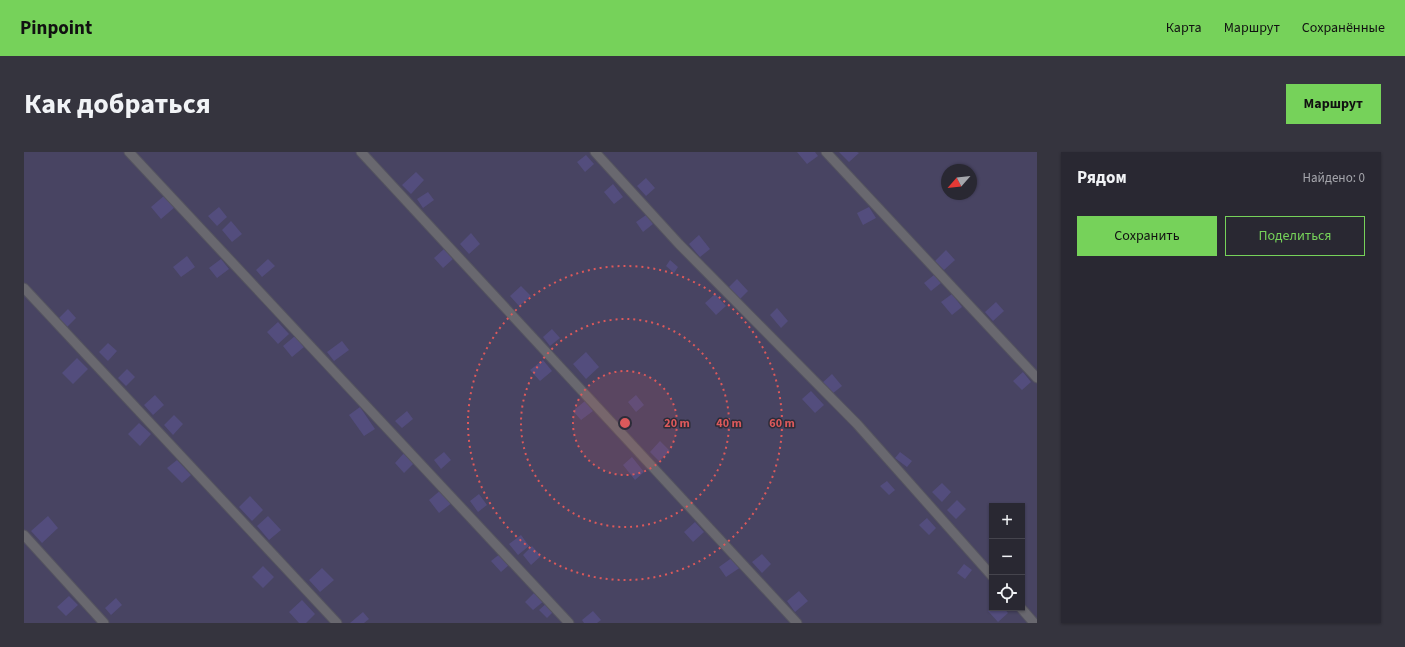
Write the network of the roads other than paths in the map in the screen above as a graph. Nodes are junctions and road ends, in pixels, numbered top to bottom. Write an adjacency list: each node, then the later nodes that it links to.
1 (129, 152): 12 (lane)
2 (361, 152): 13 (lane)
3 (595, 152): 8 (lane)
4 (826, 152): 6 (lane)
5 (24, 288): 11 (lane)
6 (1037, 378)
7 (24, 535): 10 (lane)
8 (991, 575)
9 (1024, 611): 14 (lane)
10 (104, 623)
11 (337, 623)
12 (569, 623)
13 (797, 623)
14 (1034, 623)

